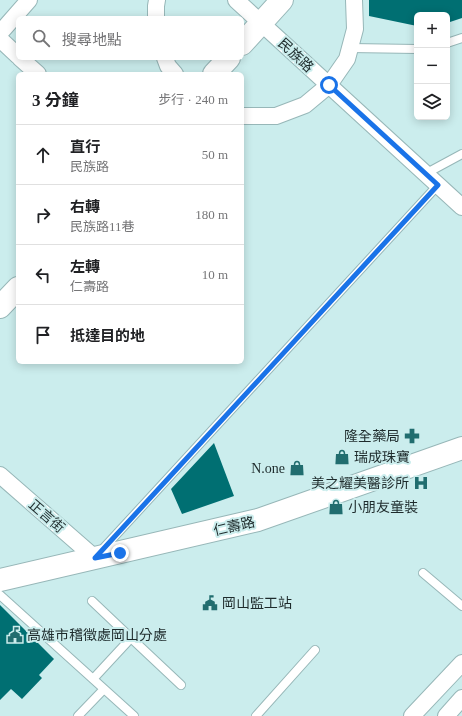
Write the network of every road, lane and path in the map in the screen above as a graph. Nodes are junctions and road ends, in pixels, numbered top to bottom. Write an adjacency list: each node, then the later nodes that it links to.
1 (29, 0): 8 (street)
2 (157, 0): 6 (street)
3 (236, 0): 7 (street, 民族路)
4 (282, 0): 7 (main road)
5 (354, 0): 13 (street)
6 (156, 16)
7 (261, 23): 12 (main road); 22 (street, 民族路)
8 (0, 33)
9 (462, 38): 11 (lane)
10 (0, 39): 15 (street)
11 (450, 41)
12 (244, 42)
13 (350, 48): 14 (lane); 22 (street)
14 (414, 49)
15 (16, 54)
16 (22, 60): 19 (street)
17 (166, 60): 20 (street)
18 (227, 60): 21 (main road)
19 (36, 72)
20 (173, 72)
21 (216, 72)
22 (329, 85): 23 (street); 25 (street, 民族路)
23 (244, 116)
24 (462, 154): 25 (lane)
25 (425, 174): 26 (street, 民族路)
26 (438, 185): 27 (street, 民族路); 32 (lane)
27 (462, 207)
28 (16, 290): 29 (main road)
29 (0, 307)
30 (462, 448): 32 (main road, 仁壽路)
31 (0, 474): 32 (street, 正言街)
32 (95, 558): 34 (main road, 仁壽路)
33 (423, 573): 37 (lane)
34 (0, 580)
35 (0, 595): 41 (lane)
36 (92, 601): 38 (lane)
37 (462, 606)
38 (131, 638): 41 (lane); 42 (lane)
39 (315, 650): 47 (lane)
40 (462, 663): 48 (street)
41 (93, 679): 43 (lane)
42 (182, 685)
43 (104, 689): 45 (lane); 46 (lane)
44 (462, 698): 49 (street)
45 (78, 716)
46 (134, 716)
47 (256, 716)
48 (412, 716)
49 (446, 716)

